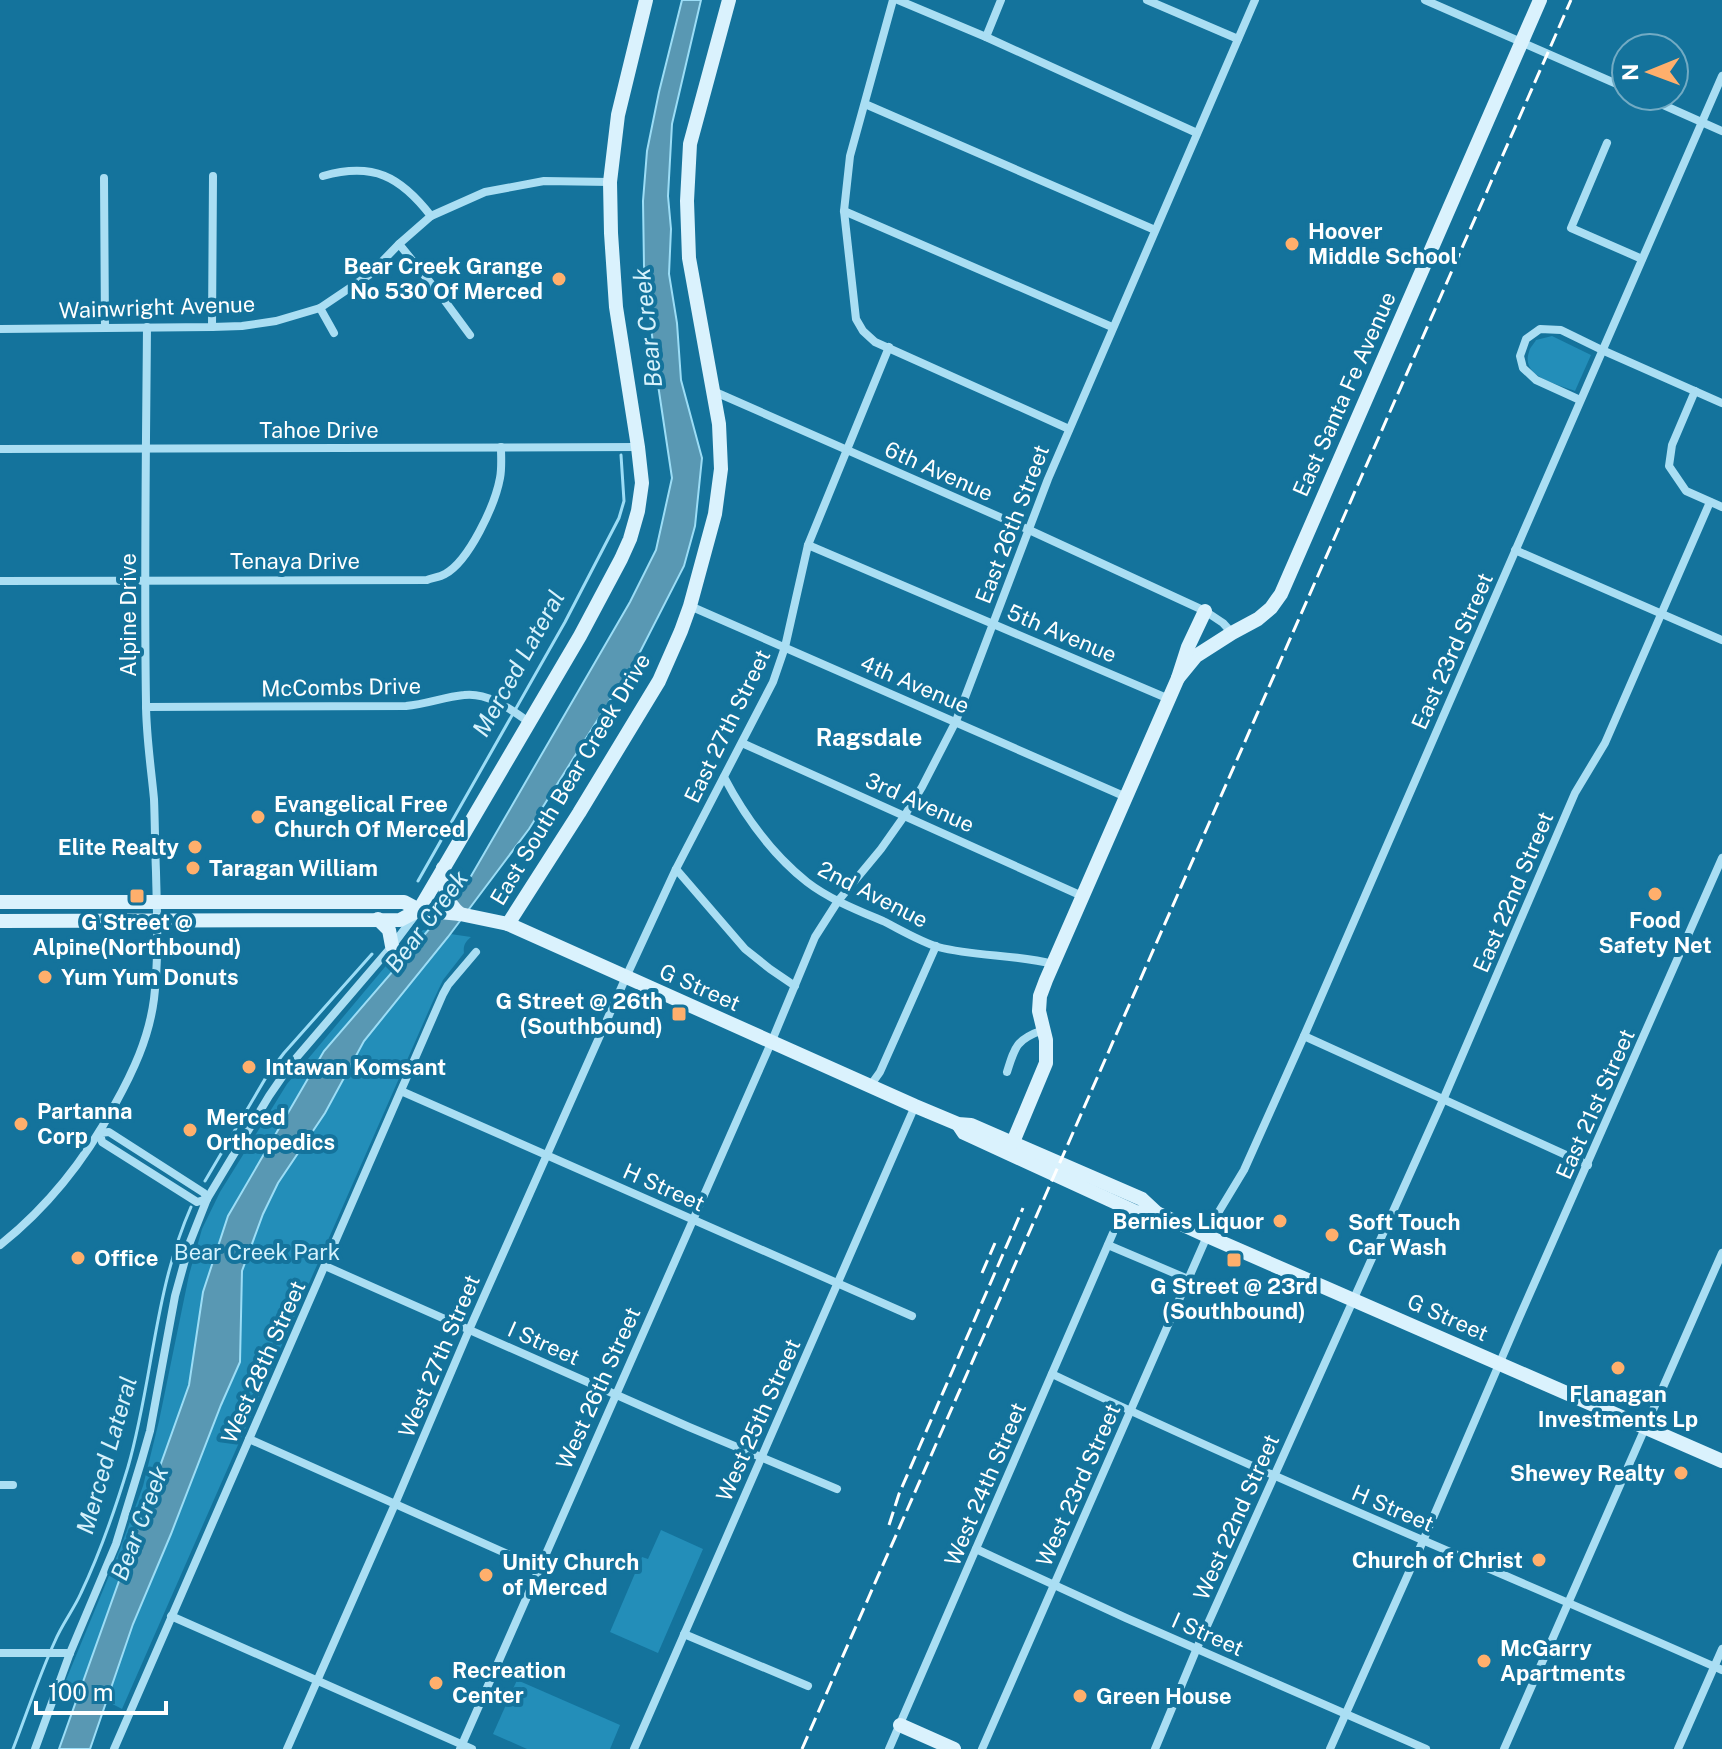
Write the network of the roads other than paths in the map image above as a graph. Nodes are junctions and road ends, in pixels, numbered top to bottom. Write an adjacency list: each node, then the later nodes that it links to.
1 (646, 0): 23 (street)
2 (729, 0): 39 (street, East South Bear Creek Drive)
3 (895, 0): 9 (street); 14 (street)
4 (1001, 0): 9 (street)
5 (1147, 0): 10 (street)
6 (1255, 0): 10 (street, East 26th Street)
7 (1425, 0): 11 (street)
8 (1540, 0): 11 (street, East Santa Fe Avenue)
9 (986, 37): 18 (street)
10 (1238, 39): 18 (street, East 26th Street)
11 (1521, 42): 13 (street); 60 (street, East Santa Fe Avenue)
12 (1722, 76): 16 (street, East 23rd Street)
13 (1610, 81)
14 (865, 104): 24 (street); 26 (street)
15 (1679, 112): 16 (street)
16 (1702, 122): 17 (street); 28 (street, East 23rd Street)
17 (1722, 131)
18 (1197, 133): 26 (street, East 26th Street)
19 (1607, 143): 28 (street)
20 (213, 176): 31 (street)
21 (323, 176): 25 (street)
22 (104, 178): 33 (street)
23 (610, 182): 25 (street, Wainwright Avenue); 45 (street)
24 (844, 211): 32 (street); 37 (street)
25 (431, 216): 27 (street, Wainwright Avenue)
26 (1155, 230): 32 (street, East 26th Street)
27 (399, 244): 29 (street, Wainwright Avenue); 36 (street)
28 (1642, 259): 38 (street, East 23rd Street)
29 (320, 308): 31 (street, Wainwright Avenue); 35 (street)
30 (147, 327): 31 (street, Wainwright Avenue); 33 (street, Wainwright Avenue); 46 (street, Alpine Drive)
31 (212, 327)
32 (1112, 327): 43 (street, East 26th Street)
33 (105, 328): 34 (street, Wainwright Avenue)
34 (0, 329)
35 (334, 333)
36 (470, 335)
37 (889, 347): 43 (street); 48 (street, East 27th Street)
38 (1602, 350): 40 (street); 41 (street, East 23rd Street); 41 (street)
39 (713, 391): 48 (street, 6th Avenue); 56 (street, East South Bear Creek Drive)
40 (1695, 391): 42 (street); 49 (street)
41 (1580, 400): 53 (street, East 23rd Street)
42 (1722, 403)
43 (1069, 429): 51 (street, East 26th Street)
44 (501, 447): 45 (street, Tahoe Drive); 46 (street, Tahoe Drive); 54 (street, Tenaya Drive)
45 (638, 447): 66 (street)
46 (146, 448): 47 (street, Tahoe Drive); 54 (street, Alpine Drive)
47 (0, 449)
48 (846, 450): 51 (street, 6th Avenue); 52 (street, East 27th Street)
49 (1710, 502): 50 (street); 58 (street, East 22nd Street)
50 (1722, 507)
51 (1027, 529): 57 (street, 6th Avenue); 59 (street, East 26th Street)
52 (808, 545): 59 (street, 5th Avenue); 62 (street, East 27th Street)
53 (1515, 550): 58 (street); 92 (street, East 23rd Street)
54 (146, 580): 55 (street, Tenaya Drive); 65 (street, Alpine Drive)
55 (0, 581)
56 (690, 606): 62 (street, 4th Avenue); 84 (street, East South Bear Creek Drive)
57 (1205, 611): 60 (street, 6th Avenue); 63 (street, East Santa Fe Avenue)
58 (1662, 614): 61 (street); 97 (street, East 22nd Street)
59 (993, 623): 64 (street, 5th Avenue); 67 (street, East 26th Street)
60 (1232, 633): 63 (street, East Santa Fe Avenue)
61 (1722, 640)
62 (785, 647): 67 (street, 4th Avenue); 68 (street, East 27th Street)
63 (1178, 678): 64 (street, East Santa Fe Avenue)
64 (1169, 699): 70 (street, East Santa Fe Avenue)
65 (146, 707): 66 (street, McCombs Drive); 78 (street, Alpine Drive)
66 (525, 719): 73 (street)
67 (956, 721): 70 (street, 4th Avenue); 71 (street, East 26th Street)
68 (742, 743): 69 (street, East 27th Street); 71 (street, 3rd Avenue)
69 (724, 777): 74 (street, East 27th Street); 76 (street, 2nd Avenue)
70 (1126, 797): 75 (street, East Santa Fe Avenue)
71 (905, 815): 75 (street, 3rd Avenue); 76 (street, East 26th Street)
72 (1722, 858): 103 (street, East 21st Street)
73 (443, 868): 79 (street); 80 (street)
74 (676, 869): 89 (street, East 27th Street); 90 (street)
75 (1082, 896): 88 (street, East Santa Fe Avenue)
76 (838, 901): 86 (street, 2nd Avenue); 90 (street, East 26th Street)
77 (0, 902): 78 (street, G Street)
78 (157, 902): 79 (street, G Street); 82 (street, Alpine Drive)
79 (426, 910): 80 (street, G Street); 81 (street, G Street); 85 (street)
80 (460, 914): 84 (street, G Street)
81 (378, 919): 82 (street, G Street); 85 (street)
82 (157, 920): 83 (street, G Street); 100 (street, Alpine Drive)
83 (0, 921)
84 (508, 924): 89 (street, G Street)
85 (392, 946): 108 (street)
86 (936, 946): 88 (street, 2nd Avenue); 95 (street)
87 (476, 952): 96 (street, West 28th Street)
88 (1053, 964): 91 (street, East Santa Fe Avenue)
89 (626, 977): 93 (street, G Street); 102 (street, West 27th Street)
90 (795, 986): 93 (street, East 26th Street)
91 (1043, 1030): 94 (street); 101 (street, East Santa Fe Avenue)
92 (1304, 1036): 97 (street); 112 (street, East 23rd Street)
93 (771, 1043): 95 (street, G Street); 110 (street, West 26th Street)
94 (1007, 1072)
95 (870, 1086): 98 (street, G Street)
96 (401, 1091): 102 (street, H Street); 116 (street, West 28th Street)
97 (1443, 1100): 103 (street); 119 (street, East 22nd Street)
98 (915, 1106): 99 (street, G Street); 118 (street, West 25th Street)
99 (958, 1124): 101 (street, G Street); 109 (street, G Street)
100 (100, 1133): 104 (street); 105 (street); 113 (street, Alpine Drive)
101 (1013, 1142): 109 (street, G Street)
102 (546, 1154): 110 (street, H Street); 121 (street, West 27th Street)
103 (1588, 1165): 122 (street, East 21st Street)
104 (167, 1169): 105 (street); 106 (street)
105 (162, 1180): 107 (street)
106 (188, 1183): 107 (street); 108 (street)
107 (182, 1193): 108 (street)
108 (207, 1199): 145 (street)
109 (1157, 1213): 112 (street, G Street)
110 (692, 1219): 118 (street, H Street); 124 (street, West 26th Street)
111 (1113, 1233): 114 (street, West 24th Street)
112 (1207, 1236): 117 (street, West 23rd Street); 119 (street, G Street)
113 (0, 1245)
114 (1108, 1245): 117 (street); 123 (street, West 24th Street)
115 (1722, 1253): 126 (street)
116 (325, 1266): 121 (street, I Street); 127 (street, West 28th Street)
117 (1188, 1279): 125 (street, West 23rd Street)
118 (838, 1283): 120 (street, H Street); 128 (street, West 25th Street)
119 (1353, 1300): 122 (street, G Street); 130 (street, West 22nd Street)
120 (912, 1316)
121 (469, 1330): 124 (street, I Street); 134 (street, West 27th Street)
122 (1499, 1364): 126 (street, G Street); 135 (street, East 21st Street)
123 (1052, 1374): 125 (street, H Street); 136 (street, West 24th Street)
124 (615, 1394): 128 (street, I Street); 137 (street, West 26th Street)
125 (1130, 1412): 130 (street, H Street); 138 (street, West 23rd Street)
126 (1645, 1427): 129 (street, G Street); 139 (street)
127 (249, 1439): 134 (street); 140 (street, West 28th Street)
128 (762, 1458): 133 (street, I Street); 141 (street, West 25th Street)
129 (1722, 1461)
130 (1274, 1477): 135 (street, H Street); 142 (street, West 22nd Street)
131 (0, 1485): 132 (street)
132 (13, 1485)
133 (837, 1489)
134 (395, 1504): 137 (street); 147 (street, West 27th Street)
135 (1423, 1541): 139 (street, H Street); 149 (street, East 21st Street)
136 (976, 1549): 138 (street, I Street); 150 (street, West 24th Street)
137 (539, 1568): 151 (street, West 26th Street)
138 (1054, 1584): 142 (street, I Street); 159 (street, West 23rd Street)
139 (1568, 1603): 146 (street, H Street); 163 (street)
140 (171, 1616): 147 (street); 153 (street, West 28th Street)
141 (684, 1634): 148 (street); 156 (street, West 25th Street)
142 (1197, 1648): 149 (street, I Street); 160 (street, West 22nd Street)
143 (1722, 1649): 146 (street)
144 (0, 1653): 145 (street)
145 (67, 1653): 152 (street)
146 (1718, 1669): 164 (street)
147 (318, 1680): 151 (street); 154 (street, West 27th Street)
148 (808, 1686)
149 (1345, 1714): 161 (street, East 21st Street); 162 (street, I Street)
150 (900, 1725): 157 (street, West 24th Street); 158 (street)
151 (461, 1747): 155 (street)
152 (35, 1749)
153 (114, 1749)
154 (287, 1749)
155 (472, 1749)
156 (634, 1749)
157 (889, 1749)
158 (954, 1749)
159 (982, 1749)
160 (1155, 1749)
161 (1330, 1749)
162 (1426, 1749)
163 (1504, 1749)
164 (1678, 1749)

